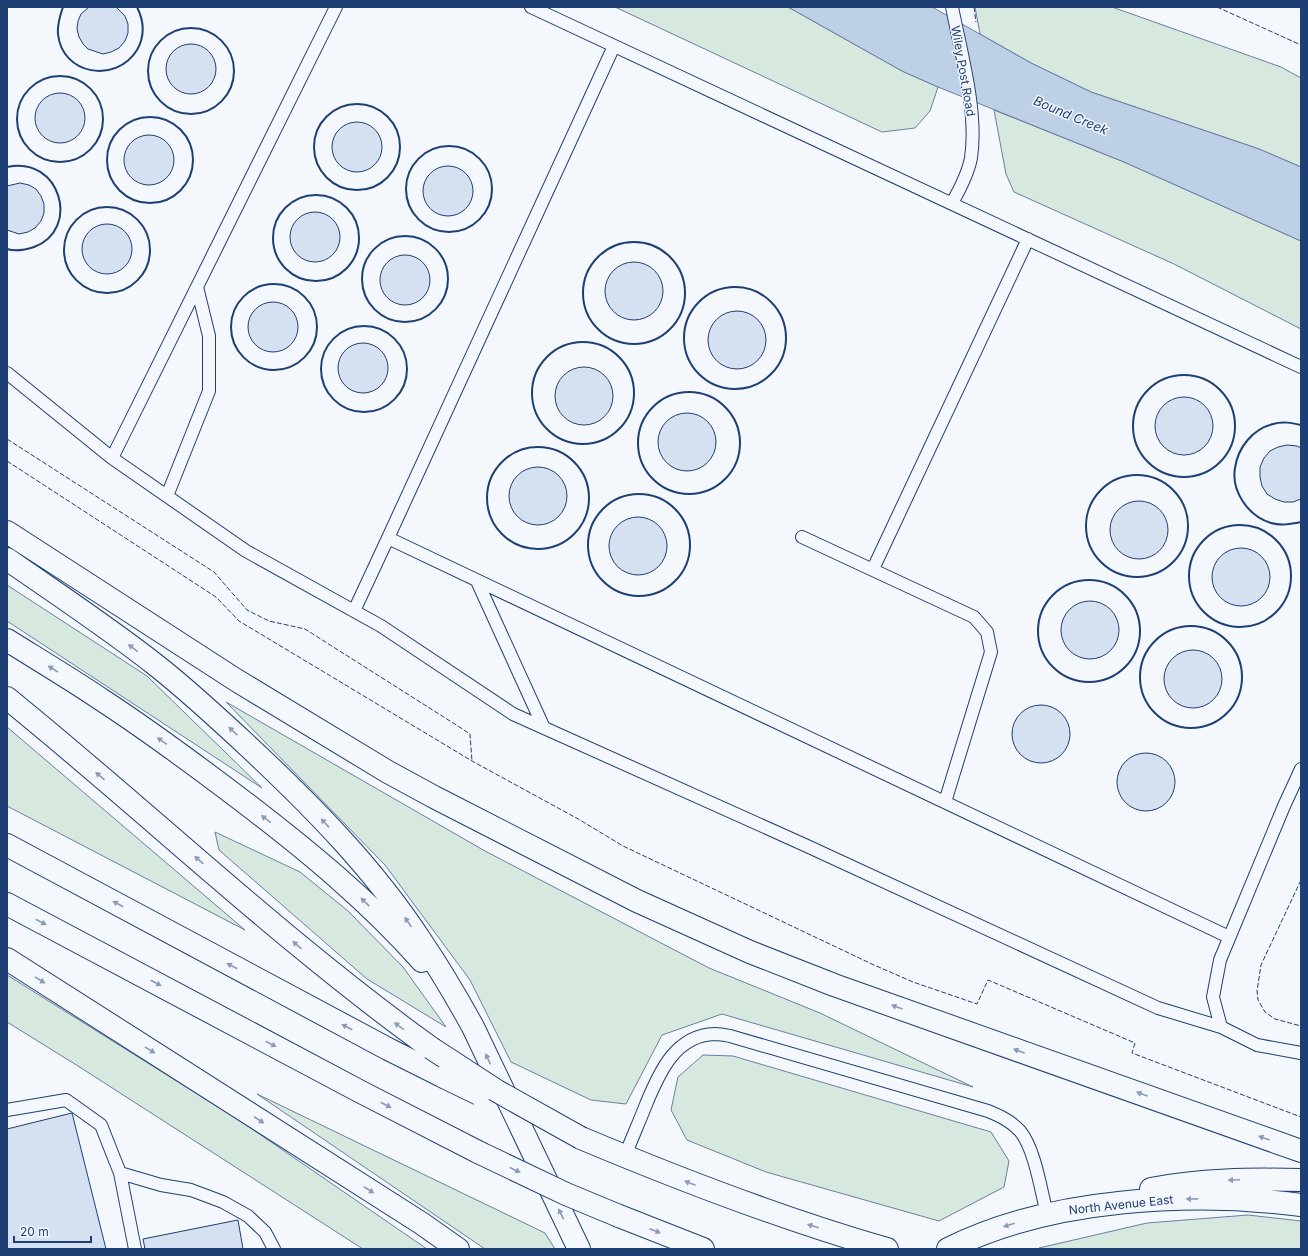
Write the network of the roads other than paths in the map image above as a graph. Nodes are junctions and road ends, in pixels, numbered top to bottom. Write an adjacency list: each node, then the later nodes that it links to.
1 (336, 7): 7 (lane)
2 (532, 7): 4 (lane)
3 (952, 7): 5 (lane, Wiley Post Road)
4 (614, 46): 5 (lane); 14 (lane)
5 (952, 203): 6 (lane)
6 (1028, 239): 8 (lane); 16 (lane)
7 (198, 286): 10 (lane); 11 (lane)
8 (1301, 367)
9 (7, 373): 10 (lane)
10 (112, 458): 11 (lane)
11 (167, 496): 18 (lane)
12 (7, 532): 33 (main road, one-way to 12)
13 (802, 537): 16 (lane)
14 (388, 538): 17 (lane); 18 (lane)
15 (7, 559): 28 (main road, one-way to 15)
16 (873, 569): 23 (lane)
17 (477, 581): 21 (lane); 23 (lane)
18 (354, 611): 21 (lane)
19 (7, 640): 28 (main road, one-way to 19)
20 (7, 698): 32 (main road, one-way to 20, bridge)
21 (544, 728): 29 (lane)
22 (1301, 768): 26 (lane)
23 (945, 802): 26 (lane)
24 (7, 845): 32 (main road, one-way to 24, bridge)
25 (7, 904): 44 (main road, one-way to 44, bridge)
26 (1229, 937): 29 (lane)
27 (7, 959): 42 (main road, one-way to 42)
28 (473, 1027): 43 (main road, one-way to 28)
29 (1220, 1027): 30 (lane)
30 (1301, 1053)
31 (7, 1110): 35 (lane)
32 (580, 1138): 34 (main road)
33 (1301, 1151)
34 (625, 1156): 38 (lane); 45 (main road, one-way to 34)
35 (120, 1173): 40 (lane); 41 (lane)
36 (1301, 1180): 38 (main road, one-way to 38)
37 (1301, 1205): 38 (main road, North Avenue East, one-way to 38)
38 (1047, 1214): 39 (main road, North Avenue East, one-way to 39)
39 (950, 1248)
40 (135, 1249)
41 (274, 1249)
42 (458, 1249)
43 (579, 1249)
44 (703, 1249)
45 (887, 1249)

